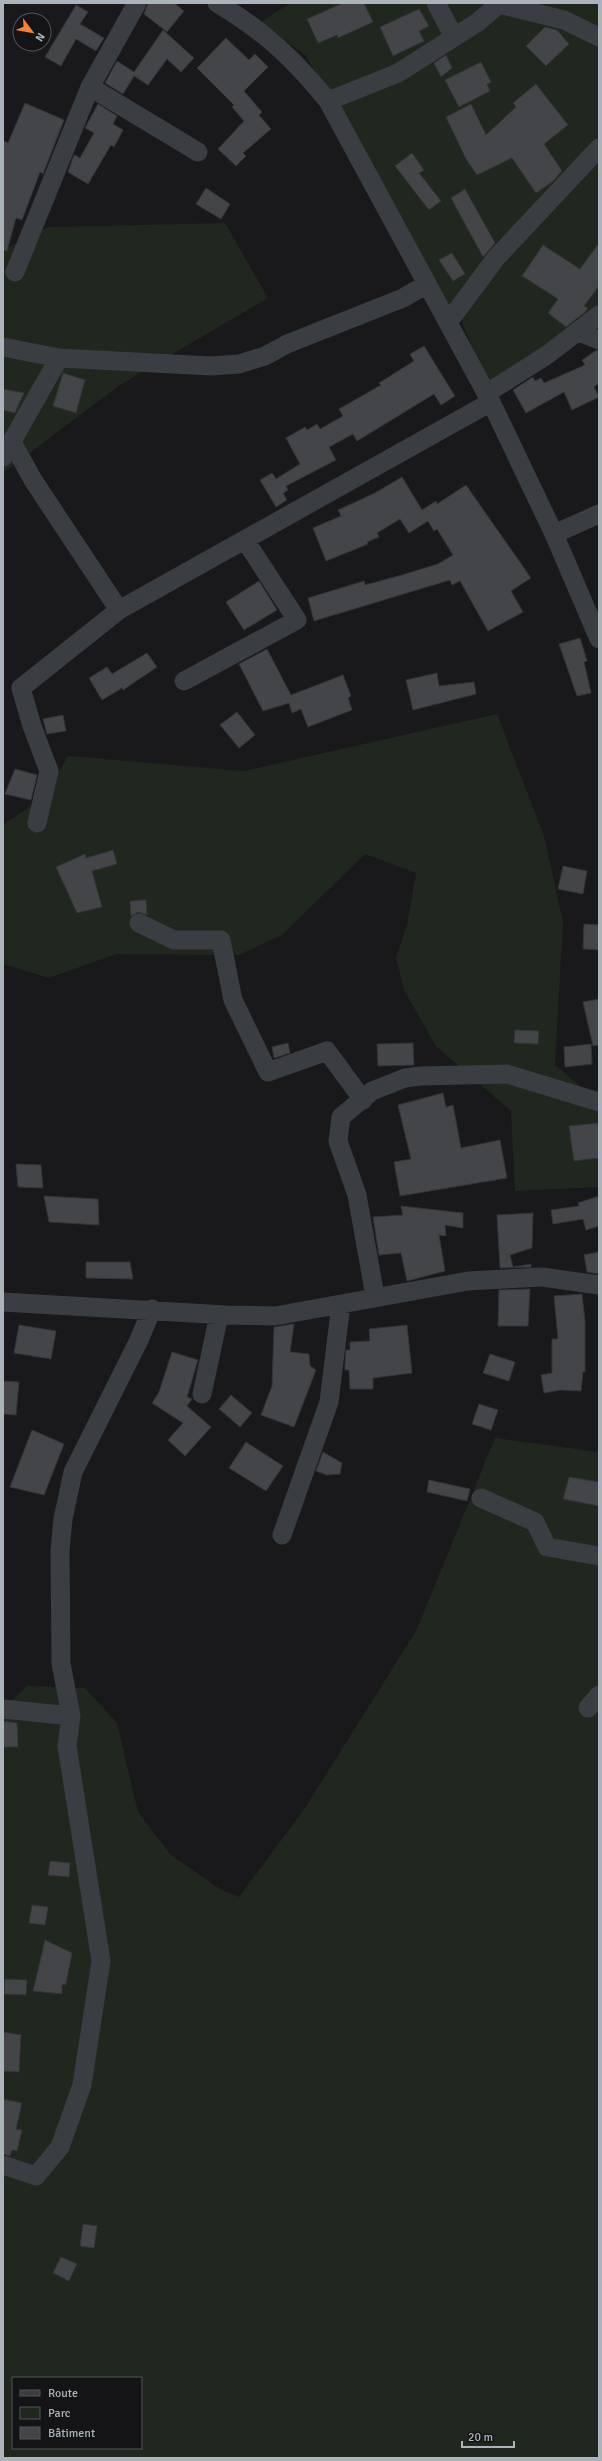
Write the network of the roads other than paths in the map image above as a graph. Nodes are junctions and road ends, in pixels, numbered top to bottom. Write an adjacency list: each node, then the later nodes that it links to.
1 (137, 3): 7 (street)
2 (217, 3): 8 (street)
3 (436, 3): 5 (street)
4 (499, 3): 5 (street); 6 (street)
5 (454, 37): 8 (street)
6 (599, 37)
7 (90, 87): 10 (street); 11 (street)
8 (328, 101): 12 (street)
9 (599, 148): 14 (street)
10 (198, 152)
11 (15, 272)
12 (427, 284): 14 (street); 18 (street)
13 (599, 315): 15 (street)
14 (449, 321): 19 (street)
15 (579, 332): 16 (street); 19 (street)
16 (599, 340)
17 (3, 347): 18 (street)
18 (59, 358): 20 (street)
19 (489, 398): 22 (street); 23 (street)
20 (7, 449): 24 (street)
21 (599, 514): 22 (street)
22 (554, 534): 25 (street)
23 (245, 540): 24 (street); 26 (street)
24 (119, 610): 27 (street)
25 (599, 639)
26 (184, 681)
27 (37, 823)
28 (139, 923): 29 (street)
29 (363, 1100): 30 (street); 32 (street)
30 (599, 1102)
31 (599, 1285): 32 (street)
32 (374, 1296): 34 (street)
33 (3, 1302): 35 (street)
34 (340, 1304): 36 (street); 39 (street)
35 (152, 1309): 36 (street); 42 (street)
36 (219, 1315): 37 (street)
37 (202, 1394)
38 (481, 1498): 40 (street)
39 (282, 1535)
40 (599, 1556)
41 (3, 1709): 42 (street)
42 (70, 1716): 43 (street)
43 (3, 2166)

